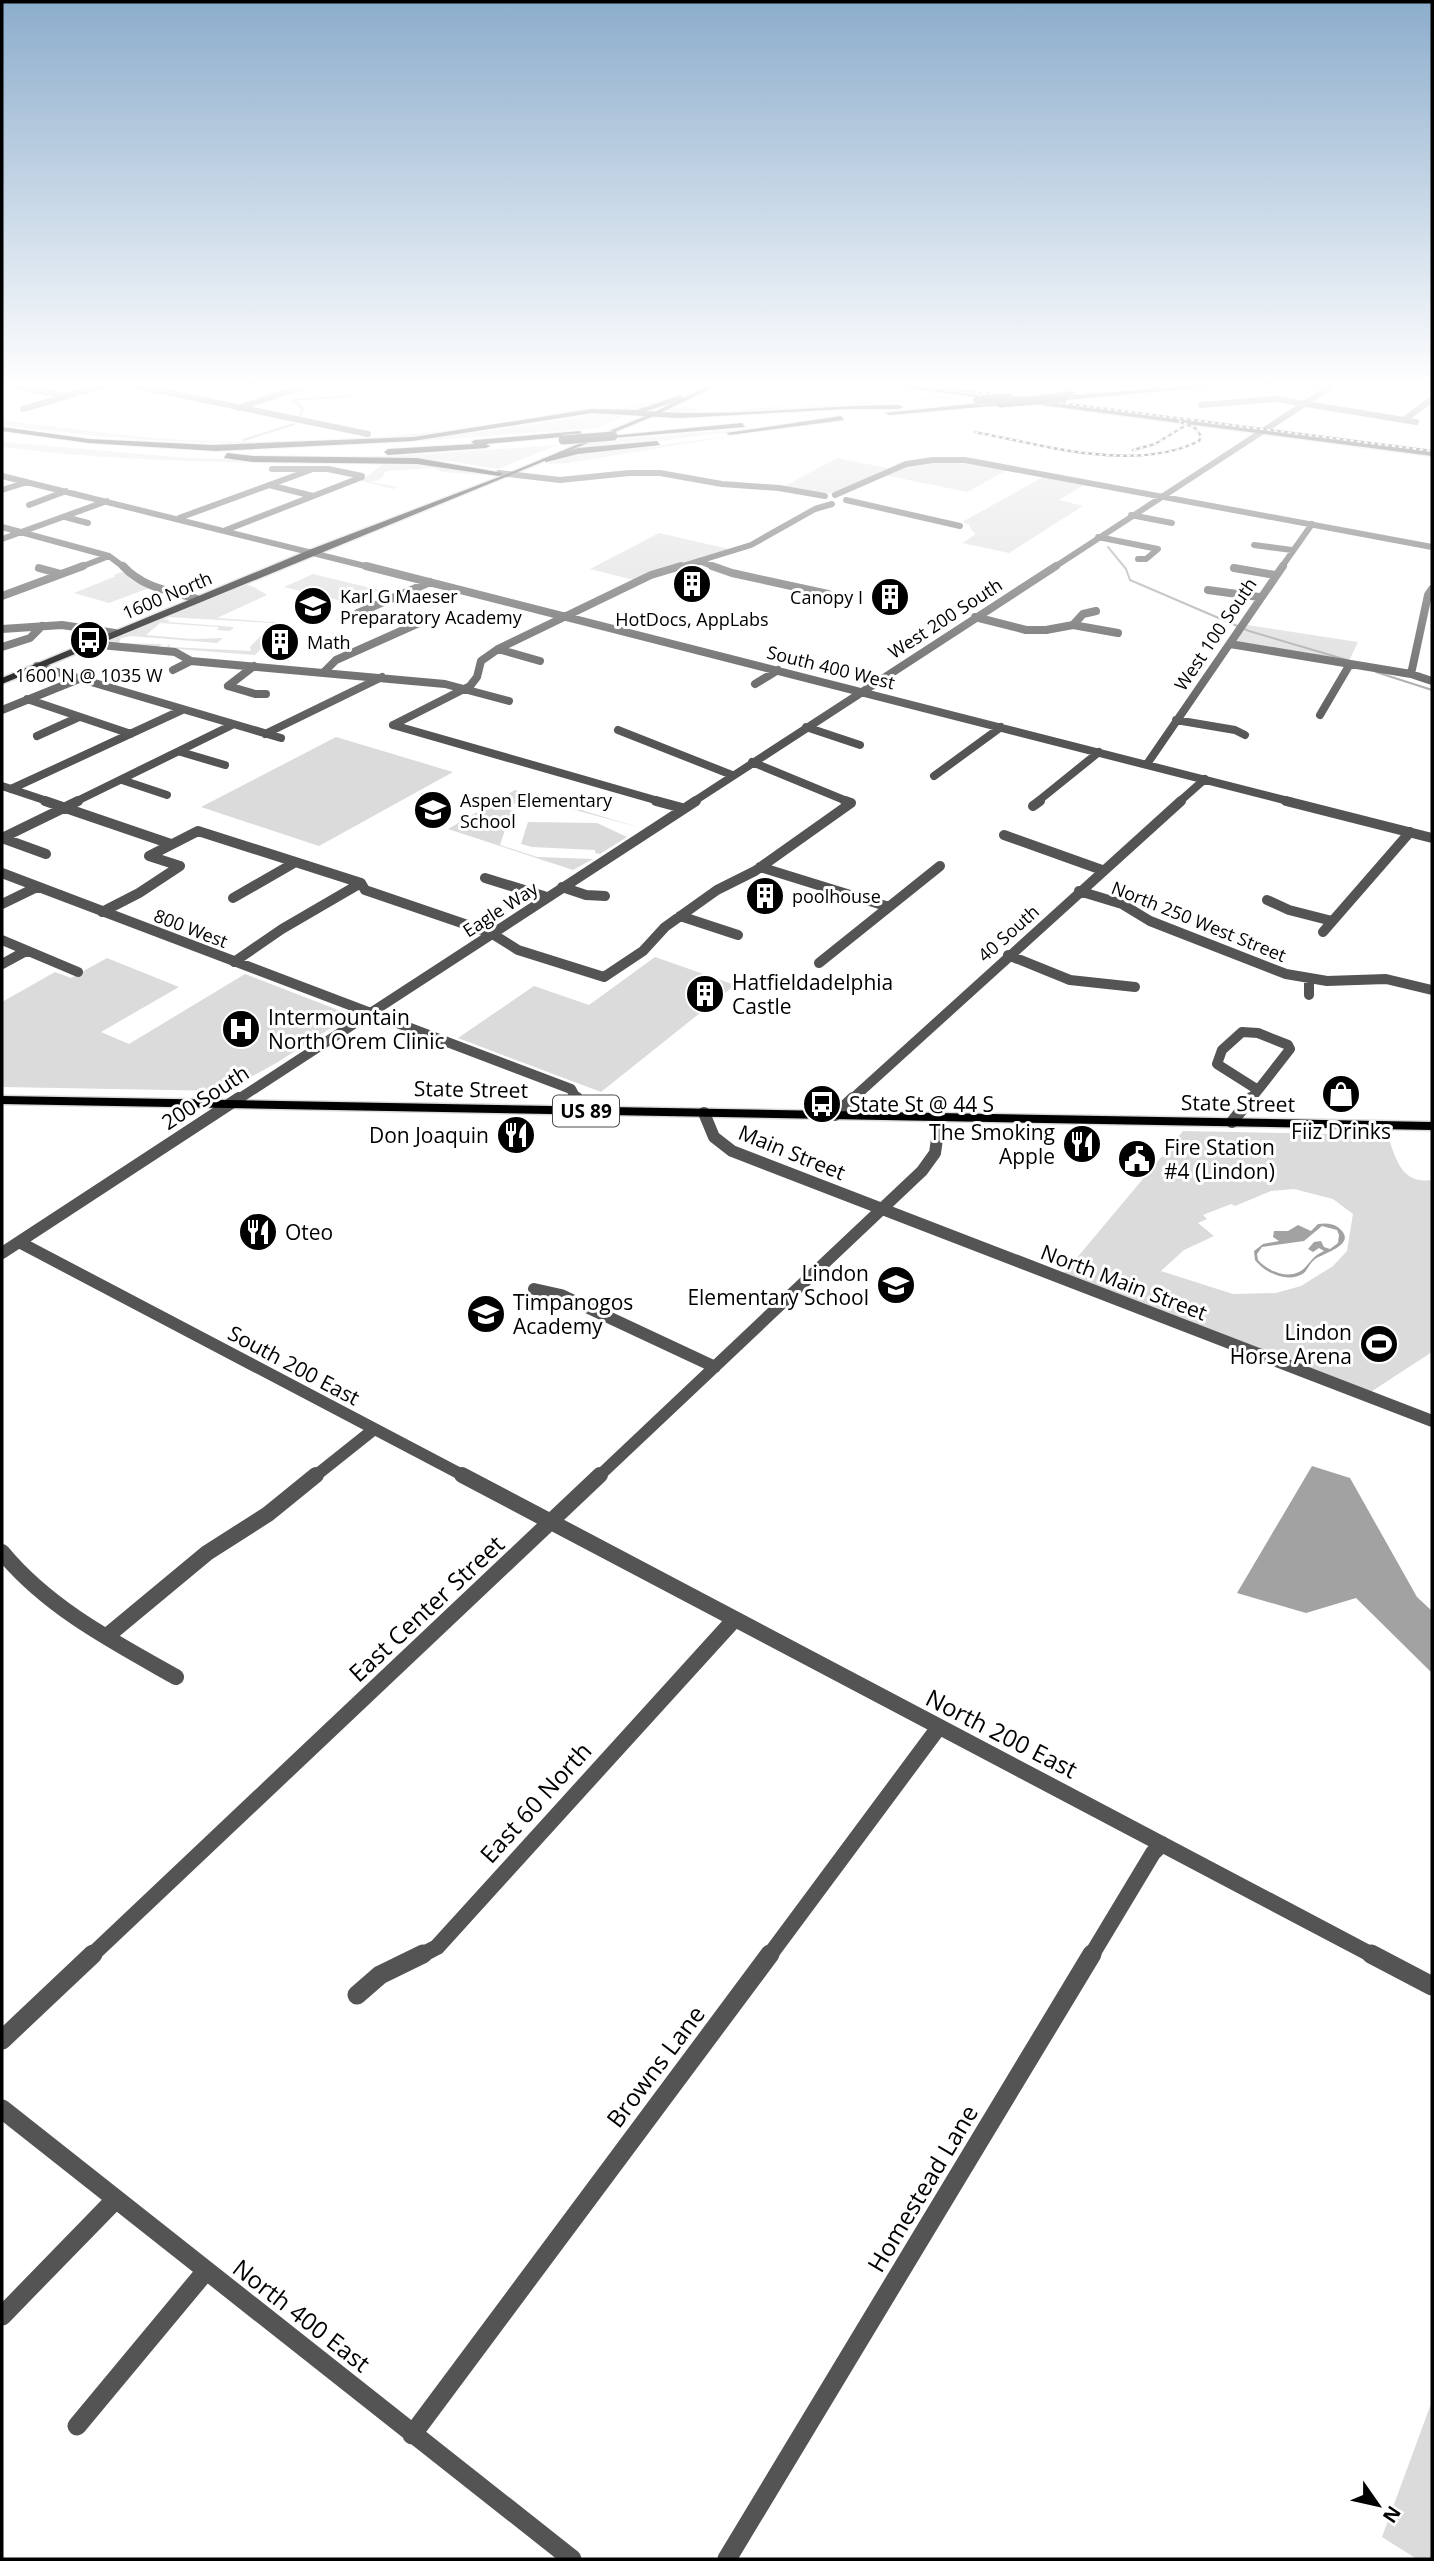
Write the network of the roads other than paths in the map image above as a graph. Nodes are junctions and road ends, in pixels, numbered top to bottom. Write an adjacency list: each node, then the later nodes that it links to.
1 (38, 502): 14 (street)
2 (107, 502): 17 (street)
3 (110, 502): 18 (street, South 400 West)
4 (225, 502): 18 (street)
5 (299, 502): 24 (street)
6 (437, 502): 31 (main road, 1600 North)
7 (820, 502): 15 (street)
8 (828, 502): 13 (street)
9 (838, 502): 13 (street)
10 (849, 502): 22 (street)
11 (1152, 502): 16 (street, West 200 South)
12 (1196, 502): 21 (street)
13 (832, 503): 15 (street)
14 (29, 505)
15 (815, 509): 34 (street)
16 (1131, 515): 20 (street); 26 (street, West 200 South)
17 (65, 516): 19 (street); 25 (street)
18 (179, 519): 24 (street, South 400 West)
19 (88, 523)
20 (1172, 523)
21 (1312, 524): 29 (street); 30 (street, West 100 South)
22 (960, 526)
23 (2, 527): 25 (street)
24 (225, 530): 31 (street, South 400 West)
25 (21, 532): 27 (street); 32 (street)
26 (1098, 537): 33 (street); 51 (street, West 200 South)
27 (2, 538)
28 (1254, 545): 30 (street)
29 (1432, 547)
30 (1292, 550): 38 (street, West 100 South)
31 (312, 552): 39 (street, South 400 West); 47 (main road, 1600 North)
32 (109, 556): 37 (street); 47 (street)
33 (1138, 559)
34 (699, 561): 44 (street); 50 (street)
35 (39, 568): 37 (street)
36 (1234, 568): 38 (street)
37 (61, 575): 43 (street)
38 (1275, 575): 46 (street, West 100 South)
39 (430, 582): 49 (street); 50 (street, South 400 West)
40 (1432, 589): 70 (street)
41 (1208, 590): 46 (street)
42 (2, 591): 43 (street)
43 (10, 593): 45 (street)
44 (828, 594)
45 (2, 596)
46 (1259, 597): 59 (street, West 100 South)
47 (197, 599): 57 (main road, 1600 North)
48 (1096, 611): 53 (street)
49 (358, 613)
50 (566, 617): 61 (street); 68 (street, South 400 West)
51 (975, 617): 53 (street); 77 (street, West 200 South)
52 (416, 619): 69 (street)
53 (1073, 625): 56 (street)
54 (42, 626): 55 (street); 57 (street); 60 (street)
55 (2, 629)
56 (1118, 633)
57 (115, 634): 58 (main road, 1600 North)
58 (90, 644): 63 (street); 65 (main road, 1600 North)
59 (1230, 644): 64 (street); 85 (street, West 100 South)
60 (2, 647)
61 (498, 649): 62 (street); 76 (street)
62 (540, 660)
63 (191, 661): 66 (street); 67 (street)
64 (1350, 663): 70 (street); 83 (street)
65 (37, 666): 72 (street); 73 (main road, 1600 North)
66 (254, 666): 69 (street); 78 (street)
67 (173, 670)
68 (778, 670): 75 (street); 77 (street, South 400 West)
69 (324, 672): 71 (street)
70 (1411, 674): 74 (street)
71 (382, 677): 76 (street); 91 (street)
72 (79, 679): 79 (street); 82 (street)
73 (2, 681)
74 (1432, 681)
75 (755, 684)
76 (464, 689): 80 (street); 109 (street)
77 (862, 692): 87 (street, West 200 South); 88 (street, South 400 West)
78 (266, 694)
79 (27, 699): 81 (street); 84 (street)
80 (509, 701)
81 (2, 710)
82 (182, 710): 86 (street); 90 (street)
83 (1320, 715)
84 (79, 717): 90 (street); 93 (street)
85 (1176, 720): 92 (street); 99 (street, West 100 South)
86 (232, 725): 91 (street); 96 (street)
87 (806, 727): 95 (street); 98 (street, West 200 South)
88 (1001, 727): 97 (street, South 400 West); 102 (street)
89 (618, 730): 101 (street)
90 (131, 734): 105 (street)
91 (265, 734): 94 (street)
92 (1245, 735)
93 (37, 736)
94 (281, 738)
95 (860, 745)
96 (181, 752): 100 (street); 104 (street)
97 (1099, 752): 99 (street, South 400 West); 107 (street)
98 (752, 762): 101 (street, West 200 South); 121 (street)
99 (1147, 764): 103 (street, South 400 West)
100 (225, 765)
101 (732, 775): 109 (street, West 200 South)
102 (933, 776)
103 (1205, 779): 111 (street, South 400 West); 122 (street, 40 South)
104 (122, 780): 106 (street); 108 (street)
105 (6, 788): 108 (street)
106 (167, 795)
107 (1033, 806)
108 (64, 807): 113 (street); 116 (street)
109 (682, 808): 110 (street, West 200 South)
110 (647, 831): 127 (street, Eagle Way)
111 (1410, 832): 114 (street, South 400 West); 137 (street)
112 (1004, 835): 122 (street)
113 (2, 838): 118 (street)
114 (1432, 838)
115 (226, 840): 116 (street); 117 (street)
116 (171, 844): 135 (street)
117 (265, 854): 119 (street)
118 (46, 855)
119 (294, 863): 125 (street); 131 (street)
120 (940, 866): 134 (street)
121 (760, 867): 134 (street); 136 (street)
122 (1102, 870): 128 (street, 40 South)
123 (2, 873): 126 (street, 800 West)
124 (485, 878): 130 (street)
125 (361, 883): 139 (street); 144 (street)
126 (37, 887): 133 (street); 135 (street, 800 West)
127 (562, 887): 129 (street); 130 (street, Eagle Way)
128 (1079, 891): 143 (street, 40 South); 148 (street, North 250 West Street)
129 (605, 896)
130 (547, 897): 139 (street, Eagle Way)
131 (233, 898)
132 (1267, 900): 137 (street)
133 (2, 904)
134 (889, 907): 145 (street)
135 (102, 912): 144 (street, 800 West)
136 (680, 916): 139 (street); 140 (street)
137 (1332, 921): 138 (street)
138 (1323, 932)
139 (491, 933): 152 (street, Eagle Way)
140 (738, 935)
141 (2, 940): 142 (street)
142 (26, 951): 146 (street); 147 (street)
143 (1008, 955): 149 (street); 159 (street, 40 South)
144 (234, 962): 152 (street, 800 West)
145 (818, 963)
146 (2, 964)
147 (78, 972)
148 (1310, 979): 150 (street, North 250 West Street); 151 (street)
149 (1135, 987)
150 (1432, 990)
151 (1309, 995)
152 (369, 1013): 153 (street, Eagle Way); 157 (street)
153 (289, 1065): 156 (street, 200 South)
154 (1258, 1090): 154 (street); 161 (street)
155 (2, 1100): 156 (main road, State Street / US 89)
156 (229, 1104): 157 (main road, State Street / US 89); 164 (street, 200 South)
157 (575, 1111): 158 (main road, State Street / US 89)
158 (704, 1113): 159 (main road, State Street / US 89); 163 (street, Main Street)
159 (835, 1115): 160 (main road, State Street / US 89)
160 (940, 1118): 161 (main road, State Street / US 89); 163 (street, East Center Street)
161 (1232, 1122): 162 (main road, State Street / US 89)
162 (1432, 1126)
163 (881, 1208): 167 (street, East Center Street); 168 (street, North Main Street)
164 (19, 1242): 165 (street, 200 South); 169 (street, South 200 East)
165 (2, 1254)
166 (534, 1289): 167 (street)
167 (715, 1367): 170 (street, East Center Street)
168 (1432, 1421)
169 (373, 1430): 170 (street, South 200 East); 173 (street)
170 (551, 1521): 172 (street, North 200 East); 179 (street, East Center Street)
171 (2, 1552): 173 (street)
172 (734, 1620): 175 (street, North 200 East); 178 (street, East 60 North)
173 (107, 1636): 174 (street)
174 (176, 1677)
175 (939, 1727): 176 (street, North 200 East); 185 (street, Browns Lane)
176 (1162, 1844): 177 (street, North 200 East); 187 (street, Homestead Lane)
177 (1432, 1986)
178 (356, 1995)
179 (2, 2040)
180 (2, 2109): 181 (street, North 400 East)
181 (115, 2200): 182 (street, North 400 East); 183 (street)
182 (205, 2272): 184 (street); 185 (street, North 400 East)
183 (2, 2316)
184 (77, 2426)
185 (412, 2435): 186 (street, North 400 East)
186 (572, 2559)
187 (727, 2559)

